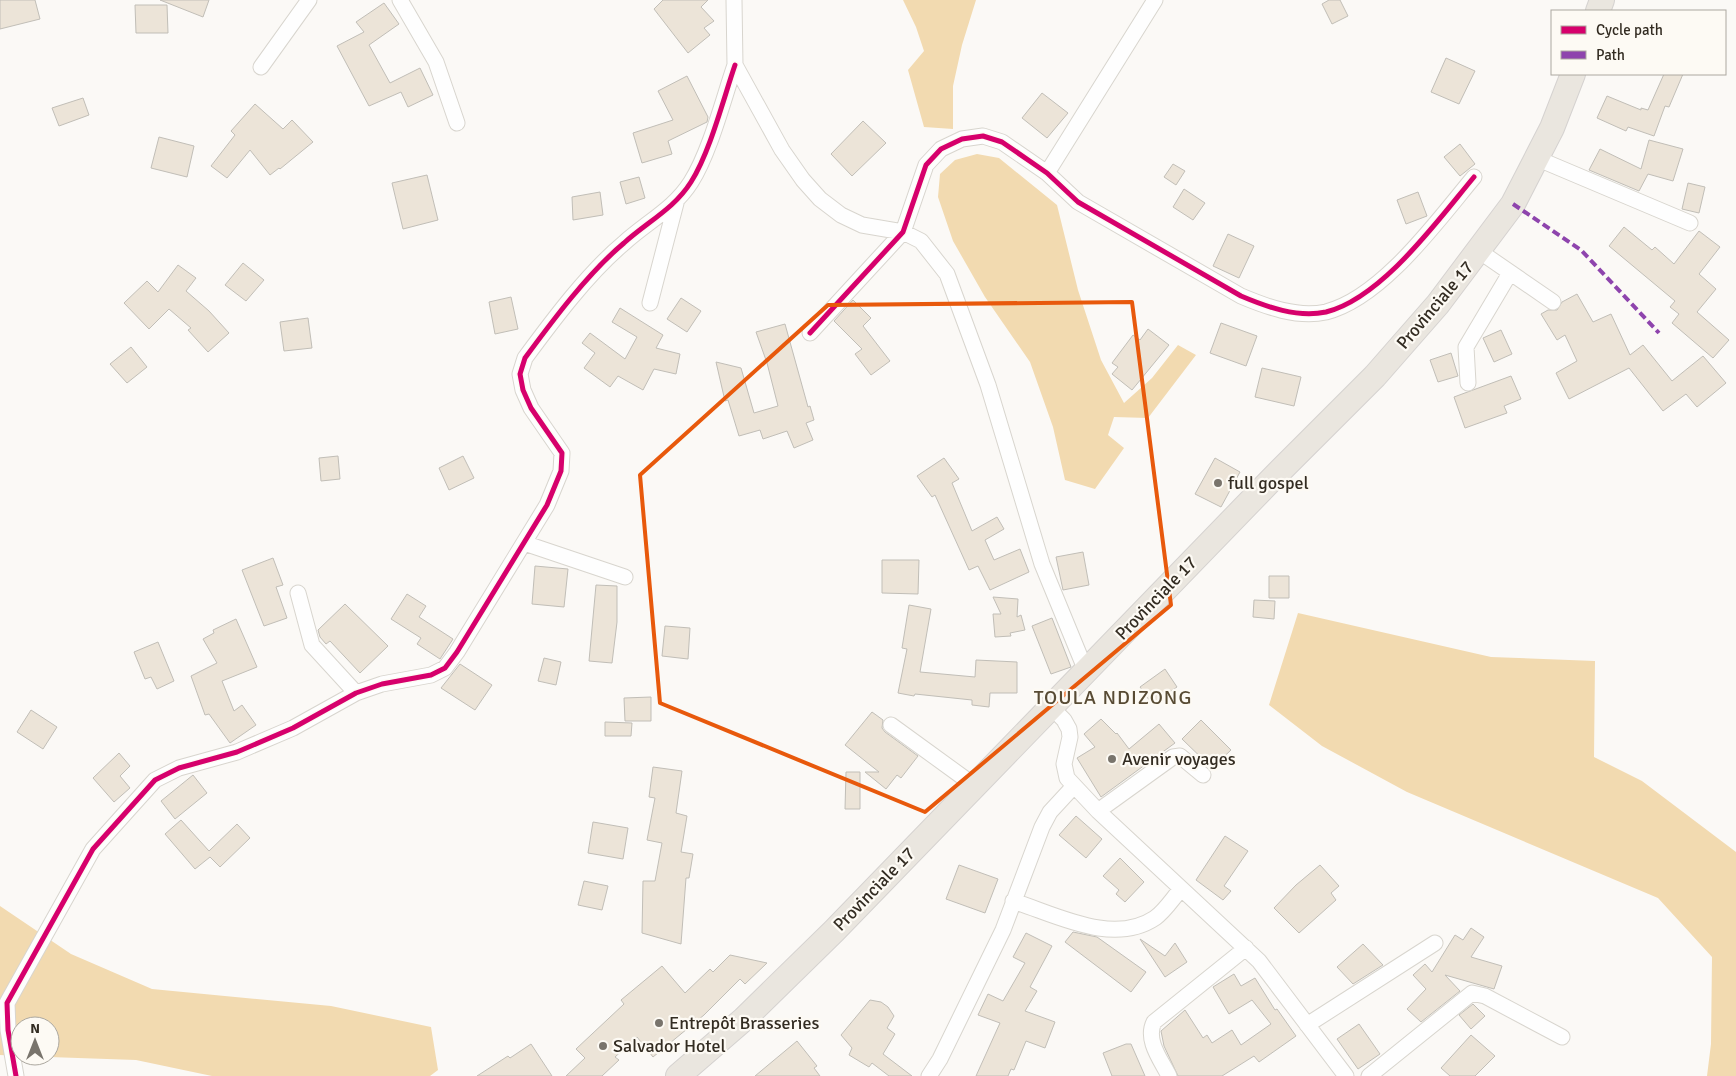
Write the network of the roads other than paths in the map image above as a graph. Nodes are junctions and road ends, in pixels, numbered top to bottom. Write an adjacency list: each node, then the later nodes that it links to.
1 (309, 0): 6 (street)
2 (400, 0): 8 (street)
3 (734, 0): 5 (street)
4 (1155, 0): 10 (street)
5 (735, 65): 12 (street); 14 (street)
6 (261, 67)
7 (1573, 75): 9 (main road, Provinciale 17)
8 (457, 123)
9 (1536, 158): 13 (street); 15 (main road, Provinciale 17)
10 (1047, 173): 11 (street); 14 (street)
11 (1474, 177)
12 (676, 203): 18 (street); 21 (street)
13 (1690, 223)
14 (903, 232): 19 (street); 24 (street)
15 (1479, 252): 16 (street); 24 (main road, Provinciale 17)
16 (1510, 273): 17 (street); 20 (street)
17 (1552, 302)
18 (650, 303)
19 (810, 333)
20 (1468, 383)
21 (524, 543): 22 (street); 25 (street)
22 (625, 578)
23 (298, 593): 25 (street)
24 (1086, 671): 26 (main road, Provinciale 17)
25 (356, 693): 38 (street)
26 (1051, 707): 29 (main road, Provinciale 17); 30 (street)
27 (891, 725): 29 (street)
28 (1203, 775): 31 (street)
29 (975, 786): 39 (main road, Provinciale 17)
30 (1074, 786): 31 (street); 33 (street)
31 (1098, 811): 32 (street)
32 (1181, 889): 33 (street); 35 (street)
33 (1013, 901): 40 (street)
34 (1435, 943): 36 (street)
35 (1246, 948): 36 (street); 41 (street)
36 (1307, 1025): 42 (street)
37 (1562, 1038): 43 (street)
38 (16, 1076)
39 (678, 1076)
40 (929, 1076)
41 (1169, 1076)
42 (1346, 1076)
43 (1369, 1076)

